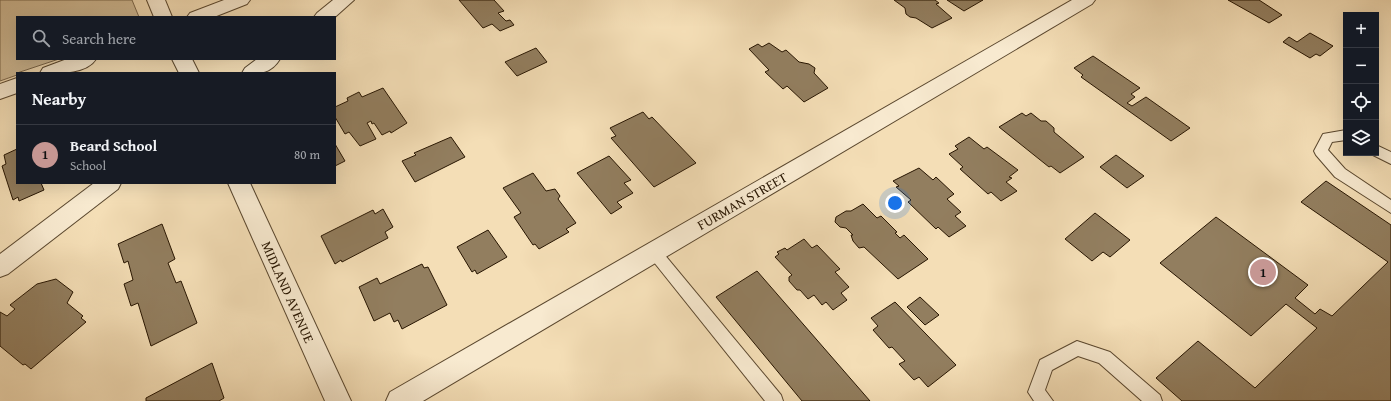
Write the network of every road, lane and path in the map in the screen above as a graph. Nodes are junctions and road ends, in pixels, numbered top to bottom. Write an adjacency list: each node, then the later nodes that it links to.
1 (156, 0): 5 (street)
2 (240, 0): 6 (street)
3 (345, 0): 7 (street)
4 (1086, 0): 22 (street, FURMAN STREET)
5 (163, 16)
6 (199, 16)
7 (324, 16)
8 (83, 60): 11 (street)
9 (182, 60): 12 (street)
10 (269, 60): 13 (street)
11 (53, 72)
12 (188, 72)
13 (253, 72)
14 (16, 85): 15 (street)
15 (0, 92)
16 (1343, 136): 21 (lane)
17 (1379, 152): 18 (lane)
18 (1391, 159)
19 (109, 184): 23 (street)
20 (239, 184): 24 (street, MIDLAND AVENUE)
21 (1391, 207)
22 (654, 252): 25 (street, FURMAN STREET); 26 (lane)
23 (0, 267)
24 (338, 401)
25 (399, 401)
26 (775, 401)
27 (1045, 401): 28 (lane)
28 (1154, 401)

